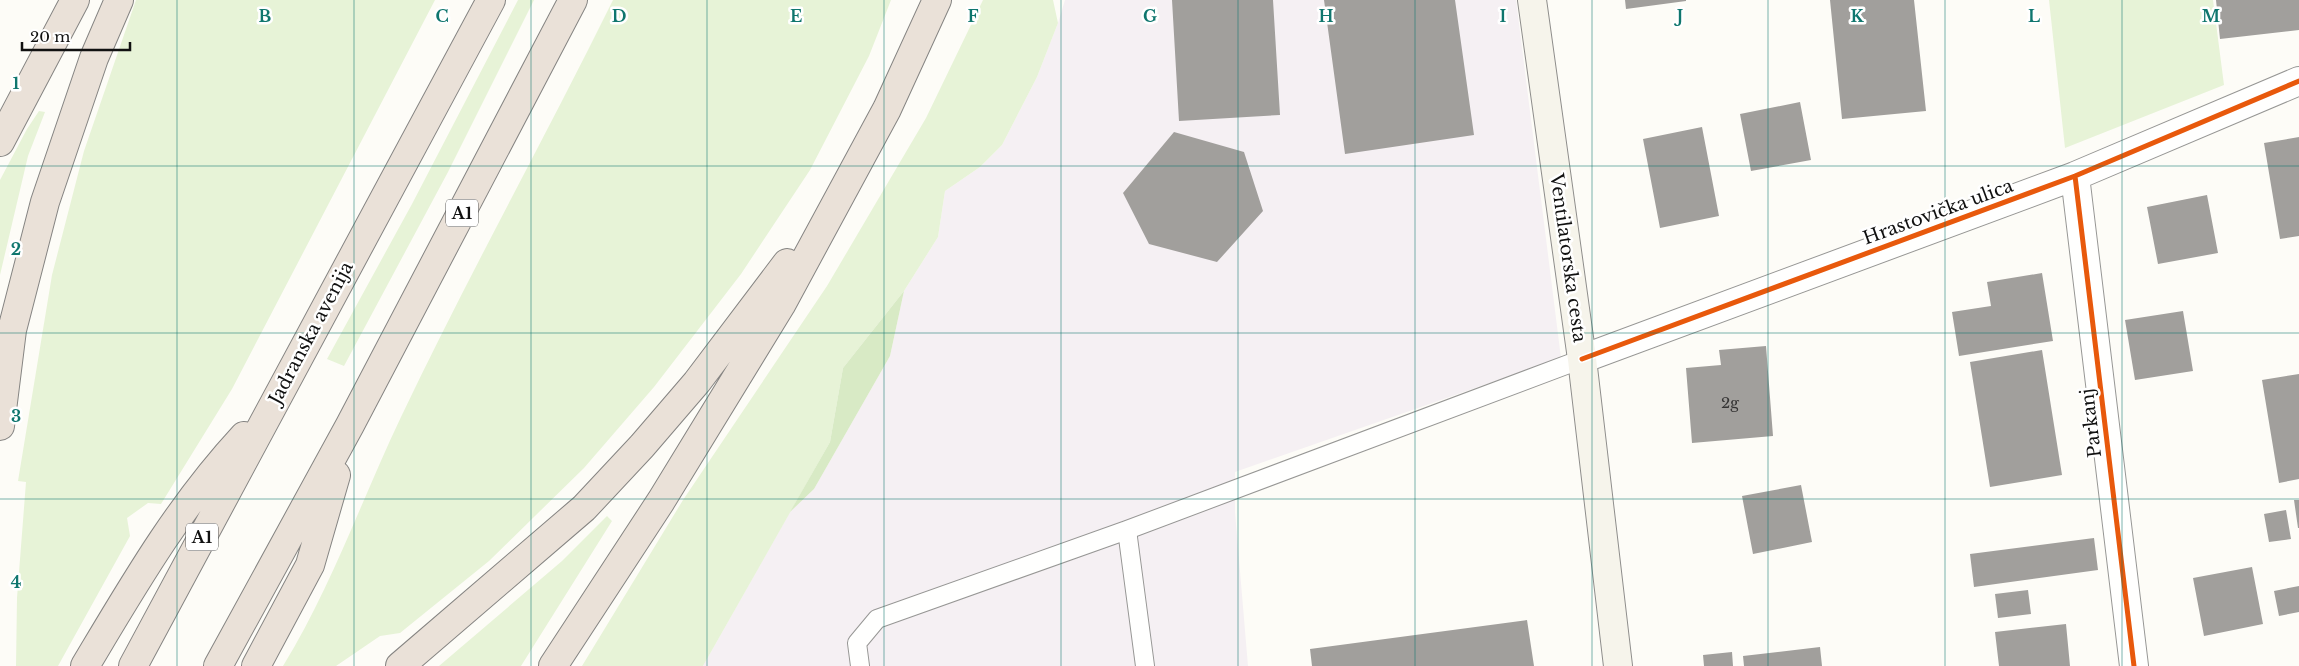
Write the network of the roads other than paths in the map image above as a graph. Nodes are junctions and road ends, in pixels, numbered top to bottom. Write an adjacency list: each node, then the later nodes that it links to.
1 (75, 0): 9 (highway)
2 (119, 0): 14 (highway)
3 (491, 0): 12 (highway, Jadranska avenija / A1)
4 (572, 0): 13 (highway, A1)
5 (937, 0): 8 (highway)
6 (1532, 0): 11 (main road, Ventilatorska cesta)
7 (2299, 82): 10 (street, Hrastovička ulica)
8 (887, 109): 20 (highway); 21 (highway)
9 (0, 142)
10 (2075, 176): 11 (street, Hrastovička ulica); 25 (street, Parkanj)
11 (1582, 359): 15 (lane); 24 (main road, Ventilatorska cesta)
12 (271, 407): 16 (highway); 17 (highway, Jadranska avenija / A1)
13 (350, 425): 18 (highway, A1); 19 (highway)
14 (0, 426)
15 (1127, 530): 22 (lane); 23 (lane)
16 (85, 666)
17 (133, 666)
18 (218, 666)
19 (256, 666)
20 (400, 666)
21 (553, 666)
22 (860, 666)
23 (1145, 666)
24 (1618, 666)
25 (2134, 666)

